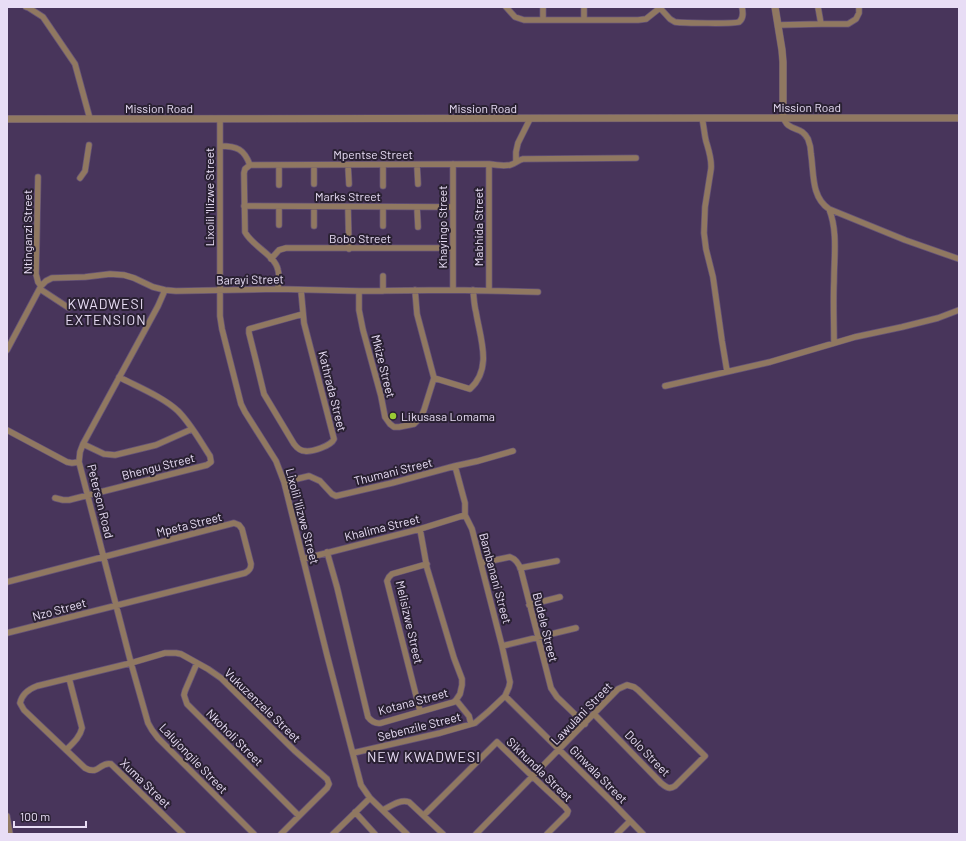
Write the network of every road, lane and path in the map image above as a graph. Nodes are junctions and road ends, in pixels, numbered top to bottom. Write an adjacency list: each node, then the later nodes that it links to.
1 (26, 7): 18 (street)
2 (506, 7): 10 (street)
3 (543, 7): 10 (street)
4 (584, 7): 11 (street)
5 (660, 7): 6 (street); 11 (street)
6 (742, 7)
7 (775, 7): 13 (street)
8 (818, 7): 12 (street)
9 (859, 7): 12 (street)
10 (543, 20): 11 (street)
11 (584, 20)
12 (821, 24): 13 (street)
13 (778, 25): 15 (street)
14 (702, 118): 15 (street, Mission Road); 20 (street, Mission Road); 74 (street)
15 (784, 118): 16 (street, Mission Road); 47 (street)
16 (959, 118)
17 (7, 119): 18 (street, Mission Road)
18 (90, 119): 19 (street, Mission Road)
19 (220, 119): 20 (street, Mission Road); 22 (street, Lixolil 'Ilizwe Street)
20 (530, 119): 24 (street)
21 (89, 145): 34 (street)
22 (220, 146): 32 (street); 64 (street, Lixolil 'Ilizwe Street)
23 (636, 158): 24 (street, Mpentse Street)
24 (516, 162): 27 (street, Mpentse Street)
25 (417, 164): 26 (street, Mpentse Street); 31 (street, Mpentse Street); 37 (street)
26 (453, 164): 27 (street, Mpentse Street); 41 (street, Khayingo Street)
27 (489, 164): 67 (street, Mabhida Street)
28 (279, 165): 29 (street, Mpentse Street); 32 (street, Mpentse Street); 38 (street)
29 (314, 165): 30 (street, Mpentse Street); 35 (street)
30 (348, 165): 31 (street, Mpentse Street); 36 (street)
31 (383, 165): 39 (street)
32 (250, 166): 40 (street)
33 (38, 177): 57 (street, Ntinganzi Street)
34 (80, 178)
35 (314, 184)
36 (349, 184)
37 (418, 184)
38 (279, 185)
39 (383, 186)
40 (244, 206): 42 (street, Marks Street); 54 (street)
41 (452, 206): 46 (street, Marks Street); 52 (street, Khayingo Street)
42 (280, 207): 43 (street, Marks Street); 48 (street)
43 (314, 207): 44 (street, Marks Street); 49 (street)
44 (348, 207): 45 (street, Marks Street); 53 (street)
45 (383, 207): 46 (street, Marks Street); 50 (street)
46 (418, 207): 51 (street)
47 (829, 208): 55 (street); 72 (street)
48 (279, 225)
49 (314, 226)
50 (383, 226)
51 (418, 227)
52 (453, 248): 53 (street, Bobo Street); 62 (street, Khayingo Street)
53 (349, 249): 54 (street, Bobo Street)
54 (271, 259): 58 (street)
55 (959, 259)
56 (383, 276): 66 (street)
57 (40, 288): 59 (street, Barayi Street); 69 (street); 73 (street)
58 (278, 289): 60 (street, Barayi Street); 64 (street, Barayi Street)
59 (165, 290): 64 (street, Barayi Street); 75 (street, Peterson Road)
60 (301, 290): 65 (street, Barayi Street); 71 (street, Kathrada Street)
61 (416, 290): 62 (street, Barayi Street); 66 (street, Barayi Street); 76 (street)
62 (453, 290): 63 (street, Barayi Street)
63 (473, 290): 67 (street, Barayi Street); 76 (street)
64 (220, 291): 84 (street, Lixolil 'Ilizwe Street)
65 (359, 291): 66 (street, Barayi Street); 76 (street, Mkize Street)
66 (383, 291)
67 (489, 291): 68 (street, Barayi Street)
68 (538, 292)
69 (69, 308)
70 (959, 310): 72 (street)
71 (303, 314): 71 (street, Kathrada Street)
72 (834, 343): 74 (street)
73 (7, 350)
74 (727, 371): 77 (street)
75 (120, 377): 78 (street, Bhengu Street); 80 (street, Peterson Road)
76 (434, 378)
77 (665, 386)
78 (192, 429): 80 (street); 85 (street, Bhengu Street)
79 (7, 430): 82 (street)
80 (83, 444): 82 (street, Peterson Road)
81 (513, 451): 83 (street, Thumani Street)
82 (79, 462): 85 (street, Peterson Road)
83 (455, 466): 84 (street, Thumani Street); 87 (street, Bambanani Street)
84 (284, 482): 91 (street, Lixolil 'Ilizwe Street)
85 (88, 496): 86 (street, Bhengu Street); 90 (street, Peterson Road)
86 (55, 498)
87 (465, 515): 88 (street, Khalima Street); 93 (street, Bambanani Street)
88 (420, 529): 89 (street, Khalima Street); 94 (street, Kotana Street)
89 (327, 552): 91 (street, Khalima Street); 110 (street, Kotana Street)
90 (104, 557): 96 (street); 99 (street, Peterson Road); 99 (street, Mpeta Street)
91 (303, 559): 116 (street, Lixolil 'Ilizwe Street)
92 (557, 561): 95 (street)
93 (481, 563): 95 (street); 103 (street, Bambanani Street)
94 (426, 564): 108 (street, Kotana Street); 110 (street, Melisizwe Street)
95 (520, 568): 98 (street, Budele Street)
96 (7, 582)
97 (560, 597): 98 (street)
98 (529, 605): 102 (street, Budele Street)
99 (116, 606): 101 (street, Nzo Street); 104 (street, Peterson Road)
100 (576, 628): 102 (street)
101 (7, 633)
102 (538, 637): 103 (street); 113 (street, Budele Street)
103 (502, 646): 107 (street, Bambanani Street)
104 (131, 663): 105 (street, Vukuzenzele Street); 106 (street, Vukuzenzele Street); 128 (street, Lalujongile Street)
105 (197, 663): 124 (street, Nkoholi Street); 124 (street, Vukuzenzele Street)
106 (69, 678): 109 (street, Vukuzenzele Street); 114 (street)
107 (505, 696): 112 (street, Sebenzile Street); 115 (street, Ginwala Street)
108 (456, 700): 110 (street, Kotana Street); 112 (street)
109 (20, 702): 114 (street, Xuma Street)
110 (420, 711)
111 (594, 714): 113 (street, Lawulani Street); 117 (street, Lawulani Street); 117 (street, Dolo Street)
112 (471, 724): 116 (street, Sebenzile Street)
113 (585, 724): 115 (street, Lawulani Street)
114 (66, 750): 127 (street, Xuma Street)
115 (559, 750): 118 (street, Lawulani Street); 125 (street, Ginwala Street)
116 (353, 753): 119 (street, Lixolil 'Ilizwe Street)
117 (705, 756)
118 (533, 777): 122 (street, Sikhundla Street); 134 (street, Lawulani Street); 135 (street, Sikhundla Street)
119 (370, 798): 120 (street, Lixolil 'Ilizwe Street); 121 (street)
120 (383, 810): 122 (street); 132 (street, Lixolil 'Ilizwe Street)
121 (355, 812): 130 (street); 131 (street)
122 (424, 815): 133 (street)
123 (7, 816): 126 (street)
124 (299, 816): 129 (street, Vukuzenzele Street)
125 (630, 821): 136 (street); 137 (street, Ginwala Street)
126 (10, 834)
127 (183, 834)
128 (254, 834)
129 (281, 834)
130 (333, 834)
131 (375, 834)
132 (407, 834)
133 (443, 834)
134 (476, 834)
135 (547, 834)
136 (618, 834)
137 (643, 834)

